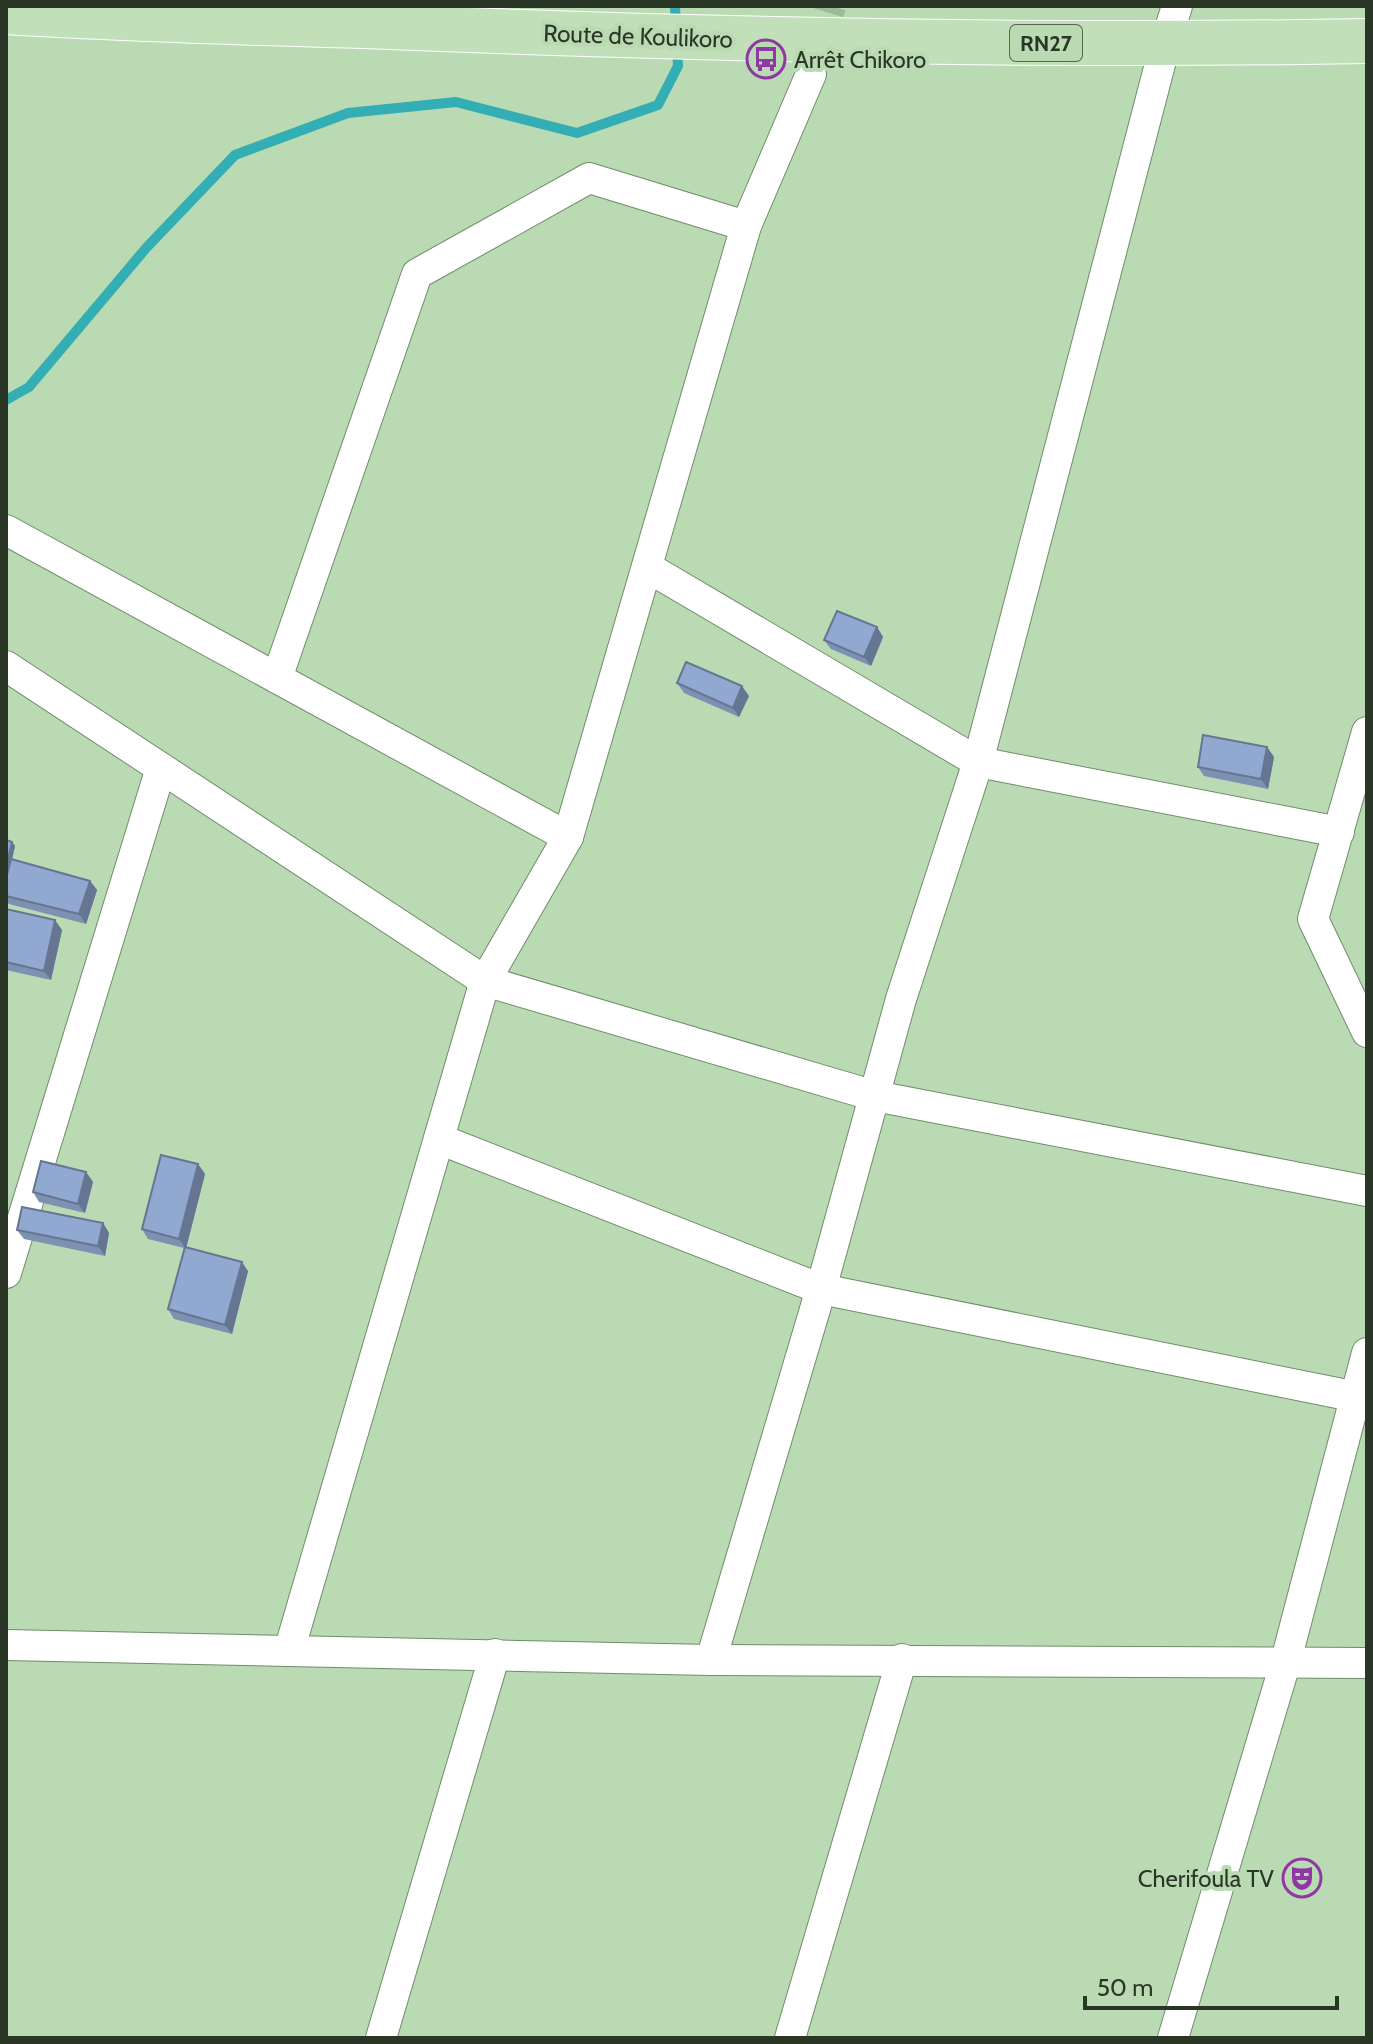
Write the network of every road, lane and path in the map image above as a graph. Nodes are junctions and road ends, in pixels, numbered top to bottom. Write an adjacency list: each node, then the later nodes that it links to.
1 (6, 12): 2 (main road, Route de Koulikoro / RN27)
2 (1171, 25): 3 (main road, Route de Koulikoro / RN27); 11 (street)
3 (1367, 41)
4 (811, 74): 5 (street)
5 (746, 226): 7 (street); 9 (street)
6 (6, 530): 9 (street)
7 (647, 567): 11 (street); 14 (street)
8 (6, 666): 12 (street)
9 (277, 678): 14 (street)
10 (1367, 732): 13 (street)
11 (978, 762): 13 (street); 17 (street)
12 (161, 768): 15 (street); 20 (street)
13 (1339, 832): 16 (street)
14 (568, 837): 15 (street)
15 (485, 981): 17 (street); 18 (street)
16 (1367, 1032)
17 (875, 1096): 19 (street); 21 (street)
18 (439, 1139): 21 (street); 25 (street)
19 (1367, 1191)
20 (6, 1273)
21 (821, 1289): 23 (street); 28 (street)
22 (1367, 1353): 23 (street)
23 (1361, 1398): 30 (street)
24 (6, 1645): 25 (street)
25 (289, 1651): 26 (street)
26 (495, 1654): 28 (street); 31 (street)
27 (902, 1659): 28 (street); 30 (street); 32 (street)
28 (711, 1660)
29 (1367, 1663): 30 (street)
30 (1285, 1664): 33 (street)
31 (381, 2038)
32 (790, 2038)
33 (1173, 2038)

